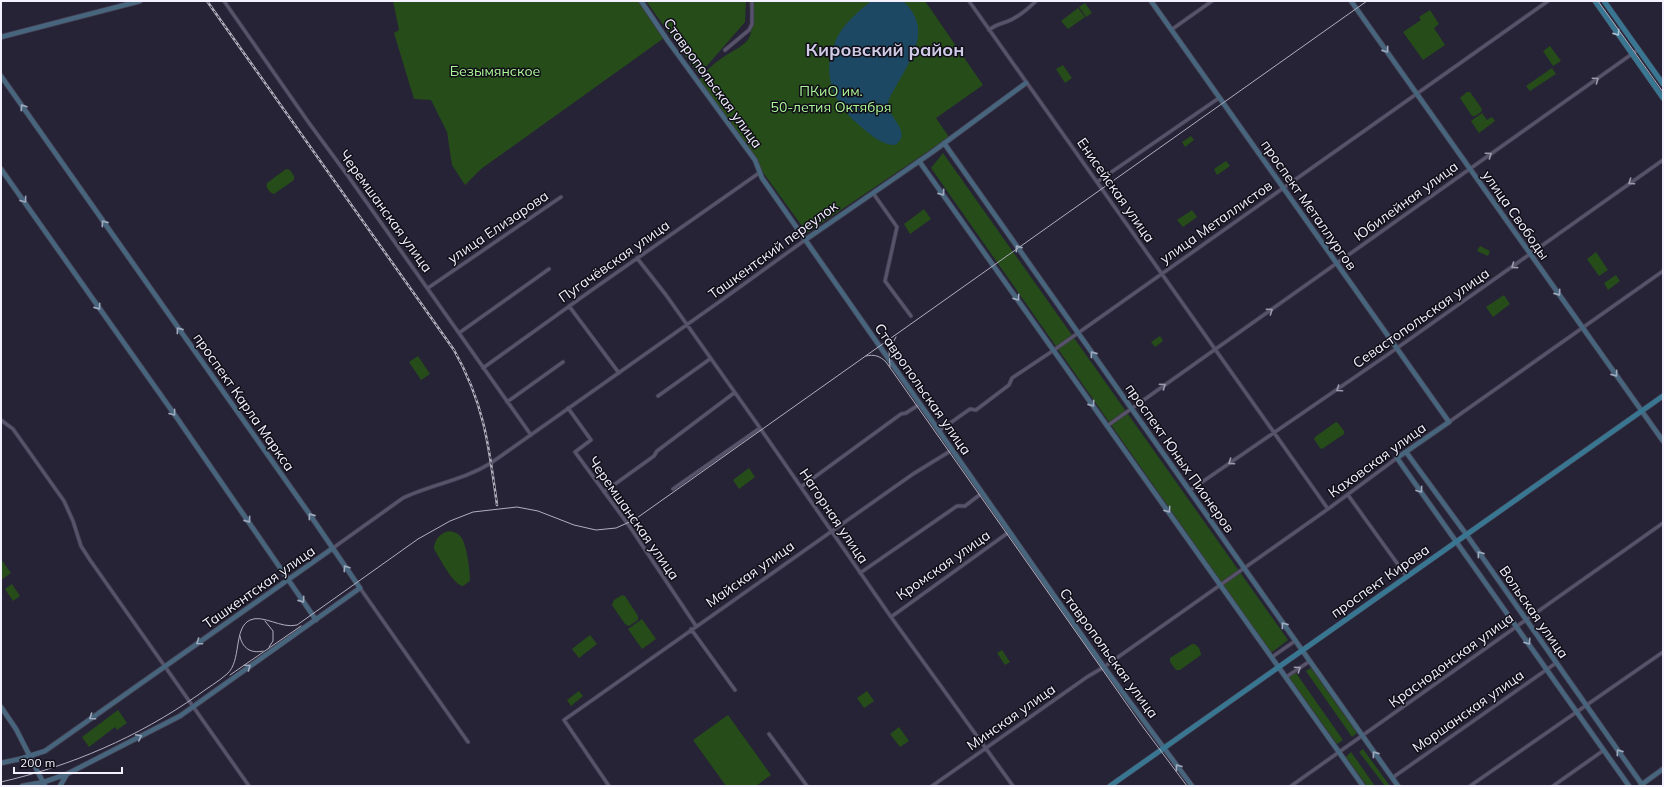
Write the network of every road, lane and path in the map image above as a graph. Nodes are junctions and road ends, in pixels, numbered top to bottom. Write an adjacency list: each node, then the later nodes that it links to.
1 (140, 1): 15 (street)
2 (224, 1): 42 (street, Черемшанская улица)
3 (641, 1): 30 (street, Ставропольская улица)
4 (752, 1): 17 (street)
5 (969, 1): 13 (street, Енисейская улица)
6 (1036, 1): 13 (street)
7 (1151, 1): 14 (street, проспект Металлургов)
8 (1212, 1): 14 (street)
9 (1351, 1): 22 (street, улица Свободы, one-way to 22)
10 (1548, 1): 22 (street, улица Металлистов)
11 (1595, 1): 18 (main road, one-way to 18)
12 (1604, 1): 16 (main road)
13 (989, 30): 20 (street, Енисейская улица)
14 (1171, 30): 23 (street, проспект Металлургов)
15 (1, 37)
16 (1638, 49): 18 (street, Юбилейная улица); 21 (main road)
17 (725, 50)
18 (1632, 54): 24 (main road); 29 (street, Юбилейная улица, one-way to 18)
19 (1, 76): 87 (street, проспект Карла Маркса, one-way to 19)
20 (1026, 83): 25 (street, Ташкентский переулок); 31 (street, Енисейская улица)
21 (1663, 84)
22 (1417, 94): 29 (street, улица Свободы); 32 (street, улица Металлистов)
23 (1219, 98): 31 (street); 32 (street, проспект Металлургов)
24 (1663, 98)
25 (944, 143): 27 (street, Ташкентский переулок); 48 (street, проспект Юных Пионеров, one-way to 25)
26 (1663, 160): 36 (street, Севастопольская улица, one-way to 36)
27 (919, 161): 33 (street, Ташкентский переулок); 50 (street, one-way to 50)
28 (1, 169): 91 (street, one-way to 91)
29 (1470, 169): 36 (street, улица Свободы); 38 (street, Юбилейная улица)
30 (759, 173): 35 (street, Ставропольская улица); 37 (street, Пугачёвская улица)
31 (1097, 182): 41 (street, Енисейская улица)
32 (1283, 188): 38 (street, проспект Металлургов); 41 (street, улица Металлистов)
33 (873, 193): 35 (street, Ташкентский переулок); 44 (street)
34 (562, 198): 42 (street, улица Елизарова)
35 (805, 240): 45 (street, Ташкентский переулок); 60 (street, Ставропольская улица)
36 (1530, 254): 46 (street, улица Свободы, one-way to 46); 49 (street, Севастопольская улица, one-way to 49)
37 (637, 258): 43 (street, Пугачёвская улица); 45 (street, Нагорная улица)
38 (1337, 264): 49 (street, проспект Металлургов); 51 (street, Юбилейная улица, one-way to 38)
39 (548, 269): 47 (street)
40 (1663, 271): 46 (street, Каховская улица)
41 (1162, 274): 48 (street, улица Металлистов); 51 (street, Енисейская улица)
42 (428, 288): 47 (street, Черемшанская улица)
43 (569, 306): 54 (street, Пугачёвская улица); 55 (street)
44 (911, 316)
45 (687, 325): 52 (street, Нагорная улица); 55 (street, Ташкентский переулок)
46 (1582, 328): 63 (street, улица Свободы, one-way to 63); 65 (street, Каховская улица)
47 (459, 333): 54 (street, Черемшанская улица)
48 (1078, 333): 50 (street, улица Металлистов); 62 (street, проспект Юных Пионеров, one-way to 48)
49 (1397, 348): 65 (street, проспект Металлургов); 70 (street, Севастопольская улица, one-way to 70)
50 (1054, 350): 66 (street, one-way to 66); 68 (street, улица Металлистов)
51 (1215, 350): 62 (street, Юбилейная улица, one-way to 51); 70 (street, Енисейская улица)
52 (710, 359): 56 (street, Нагорная улица); 57 (street)
53 (563, 362): 59 (street)
54 (483, 368): 59 (street, Черемшанская улица)
55 (618, 373): 61 (street, Ташкентский переулок)
56 (734, 392): 67 (street, Нагорная улица); 78 (street)
57 (658, 396)
58 (1663, 396): 63 (main road, проспект Кирова)
59 (507, 402): 69 (street, Черемшанская улица)
60 (920, 404): 68 (street, Ставропольская улица); 75 (street)
61 (568, 408): 69 (street, Ташкентский переулок); 78 (street, Черемшанская улица)
62 (1131, 409): 66 (street, Юбилейная улица); 77 (street, проспект Юных Пионеров)
63 (1641, 411): 71 (street, улица Свободы); 85 (main road, проспект Кирова)
64 (1, 420): 106 (street)
65 (1449, 422): 73 (street, Каховская улица)
66 (1107, 426): 92 (street, one-way to 92)
67 (760, 428): 75 (street, Нагорная улица); 76 (street)
68 (939, 431): 72 (street, Ставропольская улица)
69 (531, 434): 87 (street, Ташкентская улица)
70 (1274, 434): 77 (street, Севастопольская улица, one-way to 77); 81 (street, Енисейская улица)
71 (1663, 441)
72 (952, 450): 79 (street, Ставропольская улица); 83 (street, Майская улица)
73 (1406, 452): 74 (street, Каховская улица); 85 (street, Вольская улица)
74 (1397, 458): 80 (street, Каховская улица); 86 (street, Вольская улица, one-way to 86)
75 (801, 487): 83 (street, Нагорная улица)
76 (673, 489)
77 (1189, 491): 88 (street, проспект Юных Пионеров)
78 (604, 492): 97 (street, Черемшанская улица)
79 (982, 493): 84 (street, Ставропольская улица); 89 (street)
80 (1348, 495): 81 (street, Каховская улица); 90 (street)
81 (1328, 509): 88 (street, Каховская улица)
82 (1663, 523): 96 (street, Краснодонская улица)
83 (831, 531): 89 (street, Нагорная улица); 97 (street, Майская улица)
84 (1010, 532): 94 (street, Кромская улица); 107 (street, Ставропольская улица)
85 (1466, 534): 86 (main road, проспект Кирова); 96 (street, Вольская улица, one-way to 85)
86 (1457, 541): 90 (main road, проспект Кирова); 98 (street, Вольская улица)
87 (333, 548): 91 (street, Ташкентская улица); 93 (street, проспект Карла Маркса, one-way to 87)
88 (1244, 568): 92 (street, Каховская улица); 100 (street, проспект Юных Пионеров, one-way to 88)
89 (860, 573): 94 (street, Нагорная улица)
90 (1407, 577): 101 (main road, проспект Кирова)
91 (288, 580): 95 (street, one-way to 95); 106 (street, Ташкентская улица, one-way to 106)
92 (1220, 584): 103 (street); 107 (street, Каховская улица)
93 (360, 588): 95 (street); 118 (street, проспект Карла Маркса)
94 (891, 617): 119 (street, Нагорная улица)
95 (316, 620): 112 (street, one-way to 95)
96 (1526, 620): 98 (street, Краснодонская улица); 105 (street, Вольская улица)
97 (696, 626): 99 (street, Майская улица)
98 (1516, 626): 109 (street, Вольская улица, one-way to 109); 117 (street, Краснодонская улица)
99 (691, 629): 111 (street); 133 (street, Майская улица)
100 (1295, 641): 101 (street, проспект Юных Пионеров); 103 (street)
101 (1302, 650): 104 (street, проспект Юных Пионеров); 108 (main road, проспект Кирова)
102 (1663, 652): 113 (street)
103 (1272, 658): 108 (street)
104 (1310, 661): 110 (street, one-way to 104); 117 (street, проспект Юных Пионеров)
105 (1556, 663): 109 (street, Моршанская улица); 113 (street, Вольская улица)
106 (164, 665): 112 (street); 123 (street, Ташкентская улица, one-way to 123)
107 (1104, 667): 119 (street, Минская улица); 120 (street, Ставропольская улица)
108 (1279, 667): 110 (street); 120 (main road, проспект Кирова)
109 (1547, 669): 115 (street, Вольская улица); 127 (street, Моршанская улица)
110 (1286, 677): 122 (street)
111 (735, 690)
112 (194, 706): 126 (street, one-way to 112); 132 (street)
113 (1586, 706): 115 (street); 129 (street, Вольская улица, one-way to 113)
114 (1, 707): 123 (street)
115 (1577, 711): 121 (street, Вольская улица); 142 (street)
116 (769, 734): 134 (street)
117 (1363, 736): 122 (street, Краснодонская улица); 127 (street, проспект Юных Пионеров, one-way to 117)
118 (468, 742)
119 (986, 748): 135 (street, Минская улица); 136 (street, Нагорная улица)
120 (1164, 748): 137 (main road, проспект Кирова); 138 (street, Ставропольская улица, one-way to 120)
121 (1604, 750): 143 (street); 144 (street, Вольская улица)
122 (1339, 752): 139 (street, Краснодонская улица); 140 (street)
123 (30, 755): 124 (street, Ташкентская улица); 128 (street)
124 (1, 763)
125 (1663, 769): 129 (street)
126 (67, 774): 128 (street); 131 (street)
127 (1392, 778): 141 (street, проспект Юных Пионеров)
128 (44, 784): 130 (street)
129 (1642, 785)
130 (22, 786)
131 (60, 786)
132 (249, 786)
133 (608, 786)
134 (807, 786)
135 (932, 786)
136 (1013, 786)
137 (1110, 786)
138 (1192, 786)
139 (1291, 786)
140 (1364, 786)
141 (1398, 786)
142 (1470, 786)
143 (1553, 786)
144 (1630, 786)

